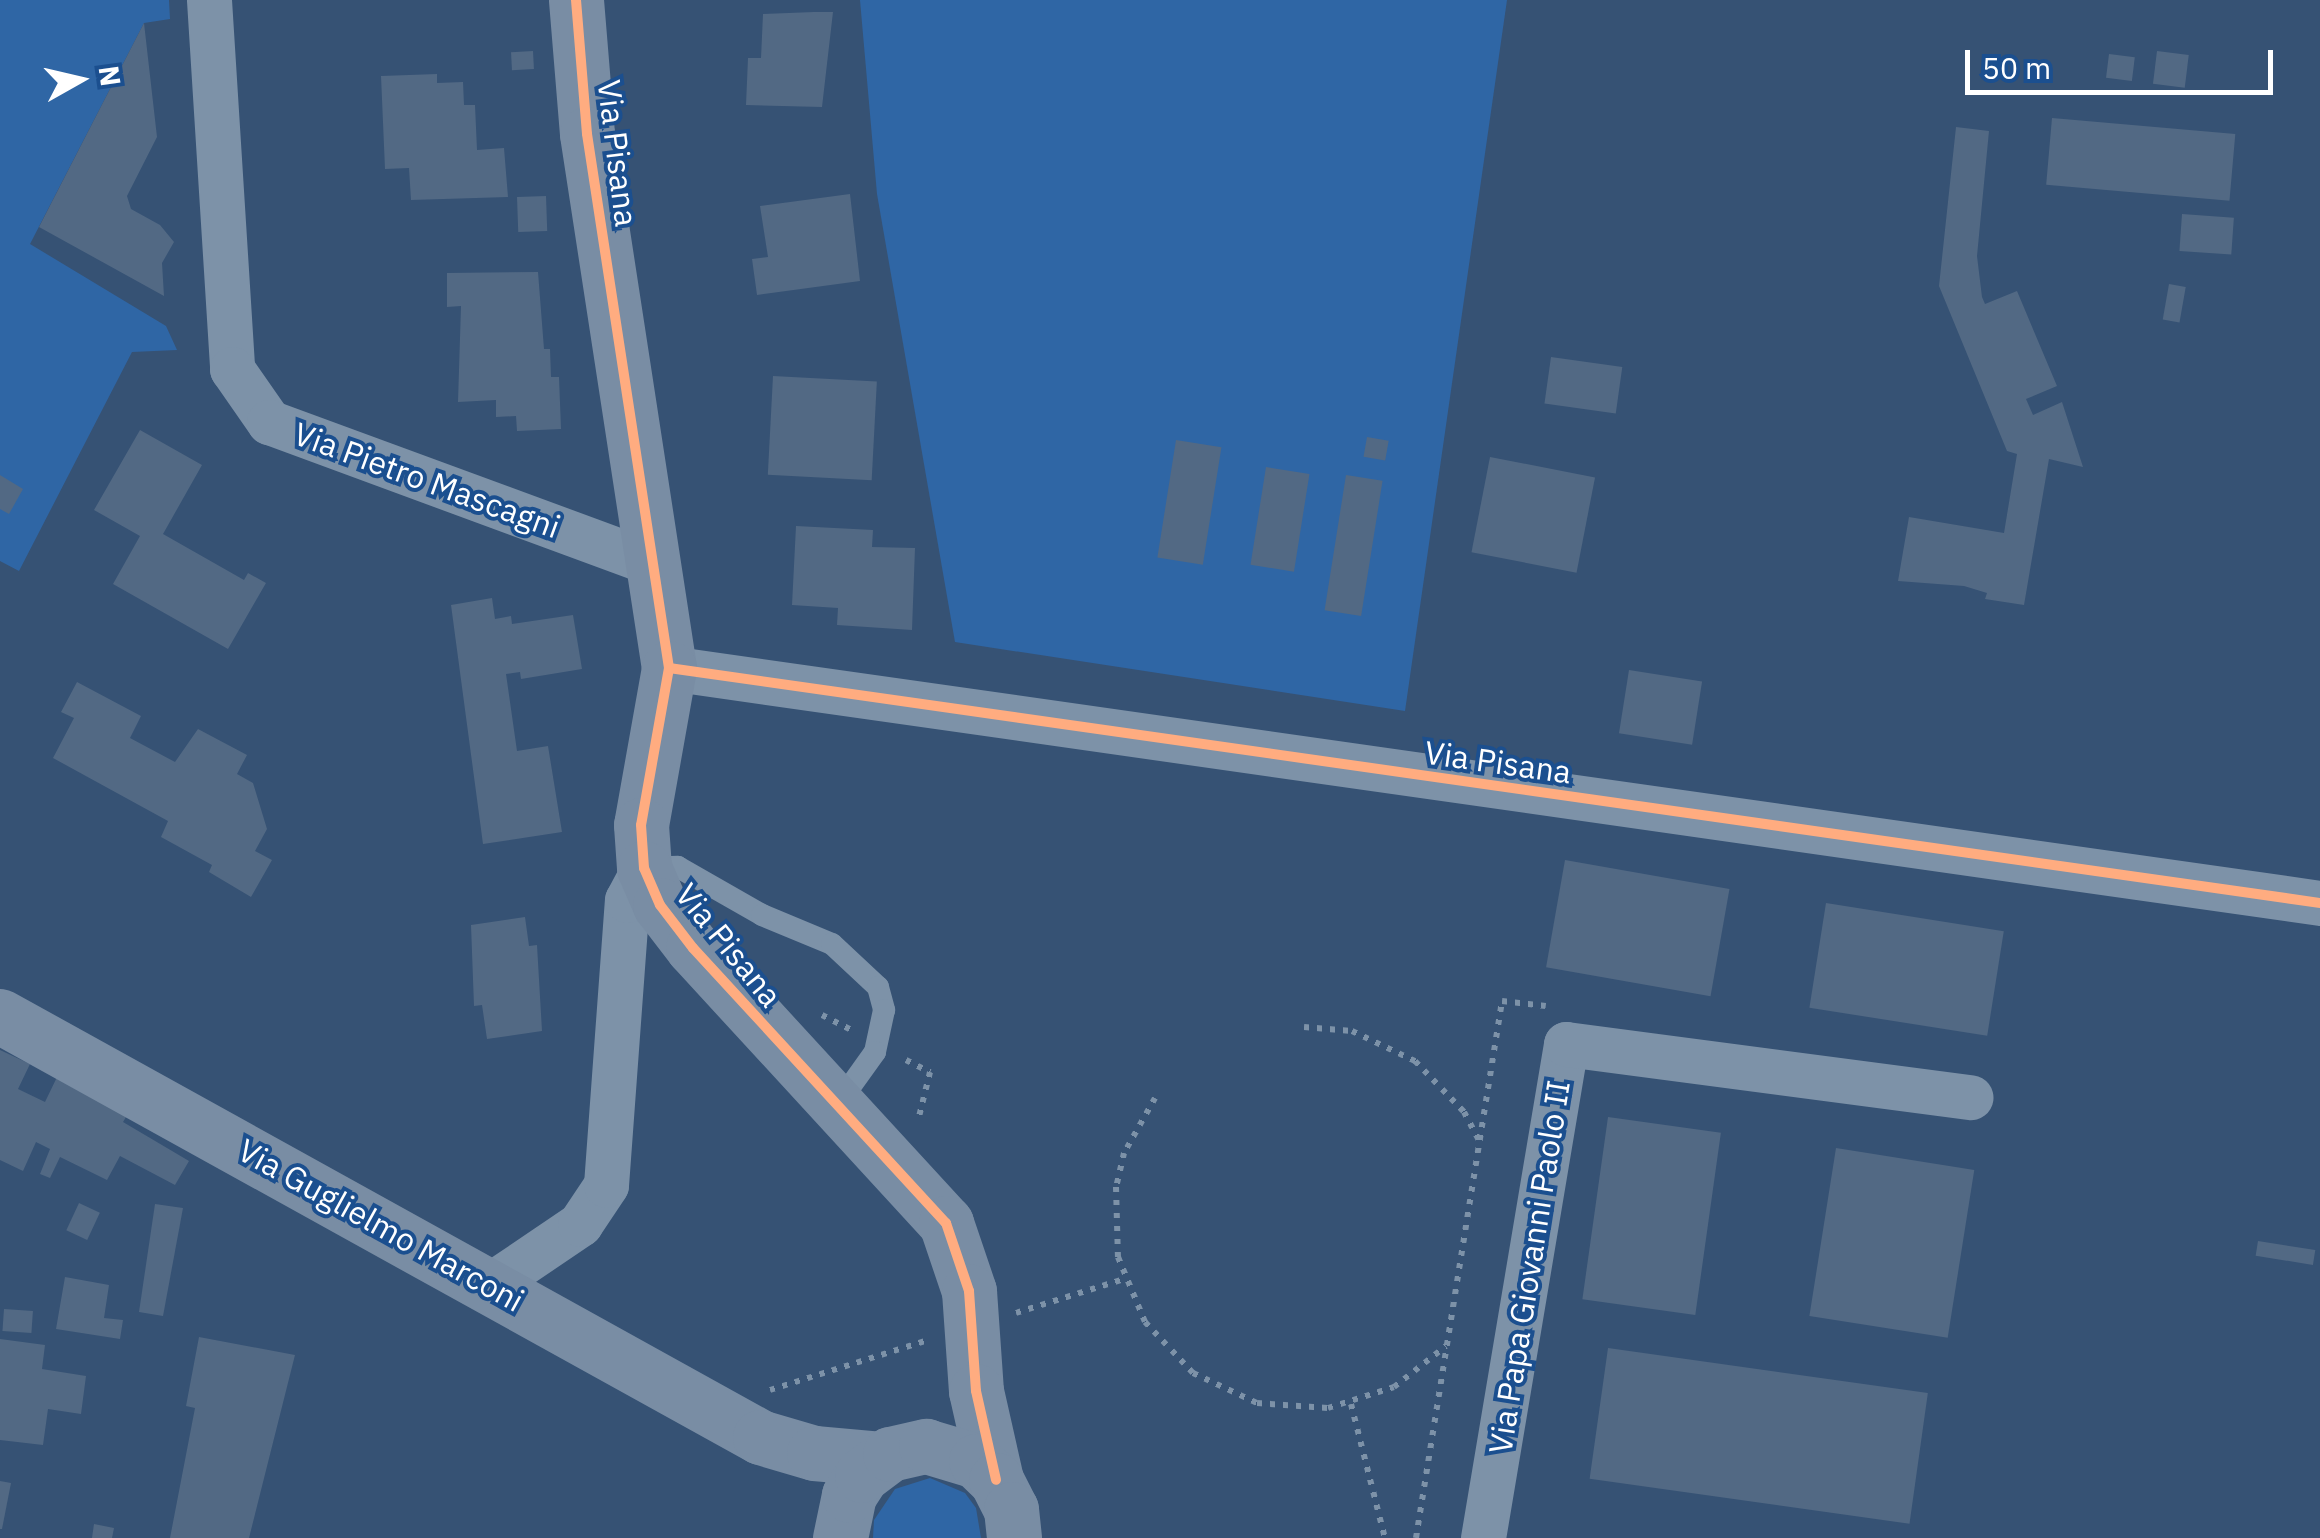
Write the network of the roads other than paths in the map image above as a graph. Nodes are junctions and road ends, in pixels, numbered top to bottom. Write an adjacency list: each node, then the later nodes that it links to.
1 (209, 0): 3 (street, Via Pietro Mascagni)
2 (576, 0): 3 (street, Via Pisana)
3 (654, 564): 4 (street, Via Pisana)
4 (669, 668): 5 (street, Via Pisana); 6 (street, Via Pisana)
5 (644, 868): 9 (street, Via Pisana); 9 (lane); 10 (street, Via Pisana)
6 (2320, 903)
7 (0, 1016): 10 (street, Via Guglielmo Marconi)
8 (1971, 1097): 16 (street, Via Papa Giovanni Paolo II)
9 (835, 1108): 11 (street, Via Pisana)
10 (490, 1285): 12 (street, Via Guglielmo Marconi)
11 (970, 1328): 13 (street); 14 (street, Via Pisana)
12 (759, 1415): 13 (street, Via Guglielmo Marconi); 15 (street, Via Guglielmo Marconi)
13 (891, 1455): 14 (street, Via Guglielmo Marconi); 15 (street)
14 (1012, 1520)
15 (838, 1538)
16 (1483, 1538)

